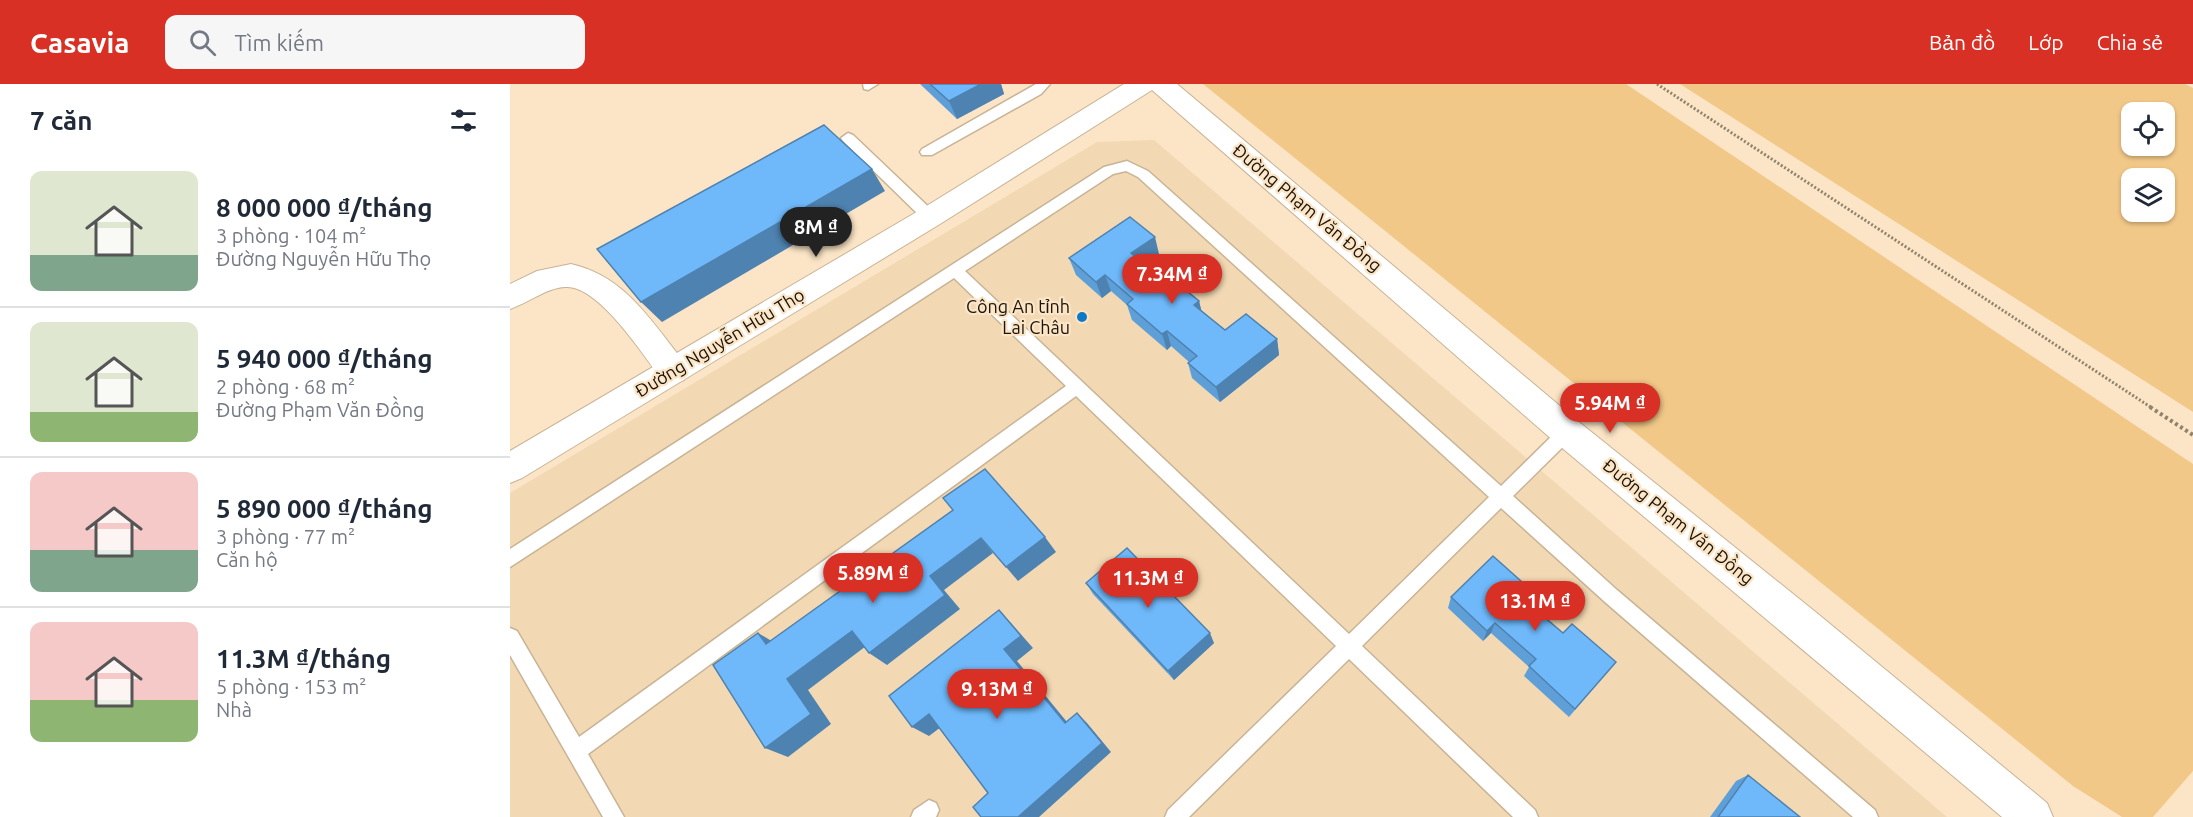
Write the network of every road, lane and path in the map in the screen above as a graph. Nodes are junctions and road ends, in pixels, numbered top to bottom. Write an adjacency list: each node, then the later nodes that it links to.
1 (1044, 84): 6 (lane)
2 (1143, 84): 7 (street, Đường Nguyễn Hữu Thọ)
3 (1161, 84): 12 (street, Đường Phạm Văn Đồng)
4 (1657, 84): 13 (path)
5 (848, 138): 7 (lane)
6 (927, 152)
7 (930, 217): 10 (street, Đường Nguyễn Hữu Thọ)
8 (955, 270): 11 (lane); 15 (lane); 16 (lane)
9 (510, 297): 10 (street)
10 (673, 371): 14 (street, Đường Nguyễn Hữu Thọ)
11 (1077, 386): 18 (lane); 19 (lane)
12 (1567, 432): 15 (lane); 24 (street, Đường Phạm Văn Đồng)
13 (2193, 435)
14 (510, 468)
15 (1501, 498): 18 (lane); 23 (lane)
16 (510, 559)
17 (510, 637): 19 (lane)
18 (1349, 646): 21 (lane); 22 (lane)
19 (576, 751): 20 (lane)
20 (614, 817)
21 (1175, 817)
22 (1528, 817)
23 (1868, 817)
24 (2033, 817)

